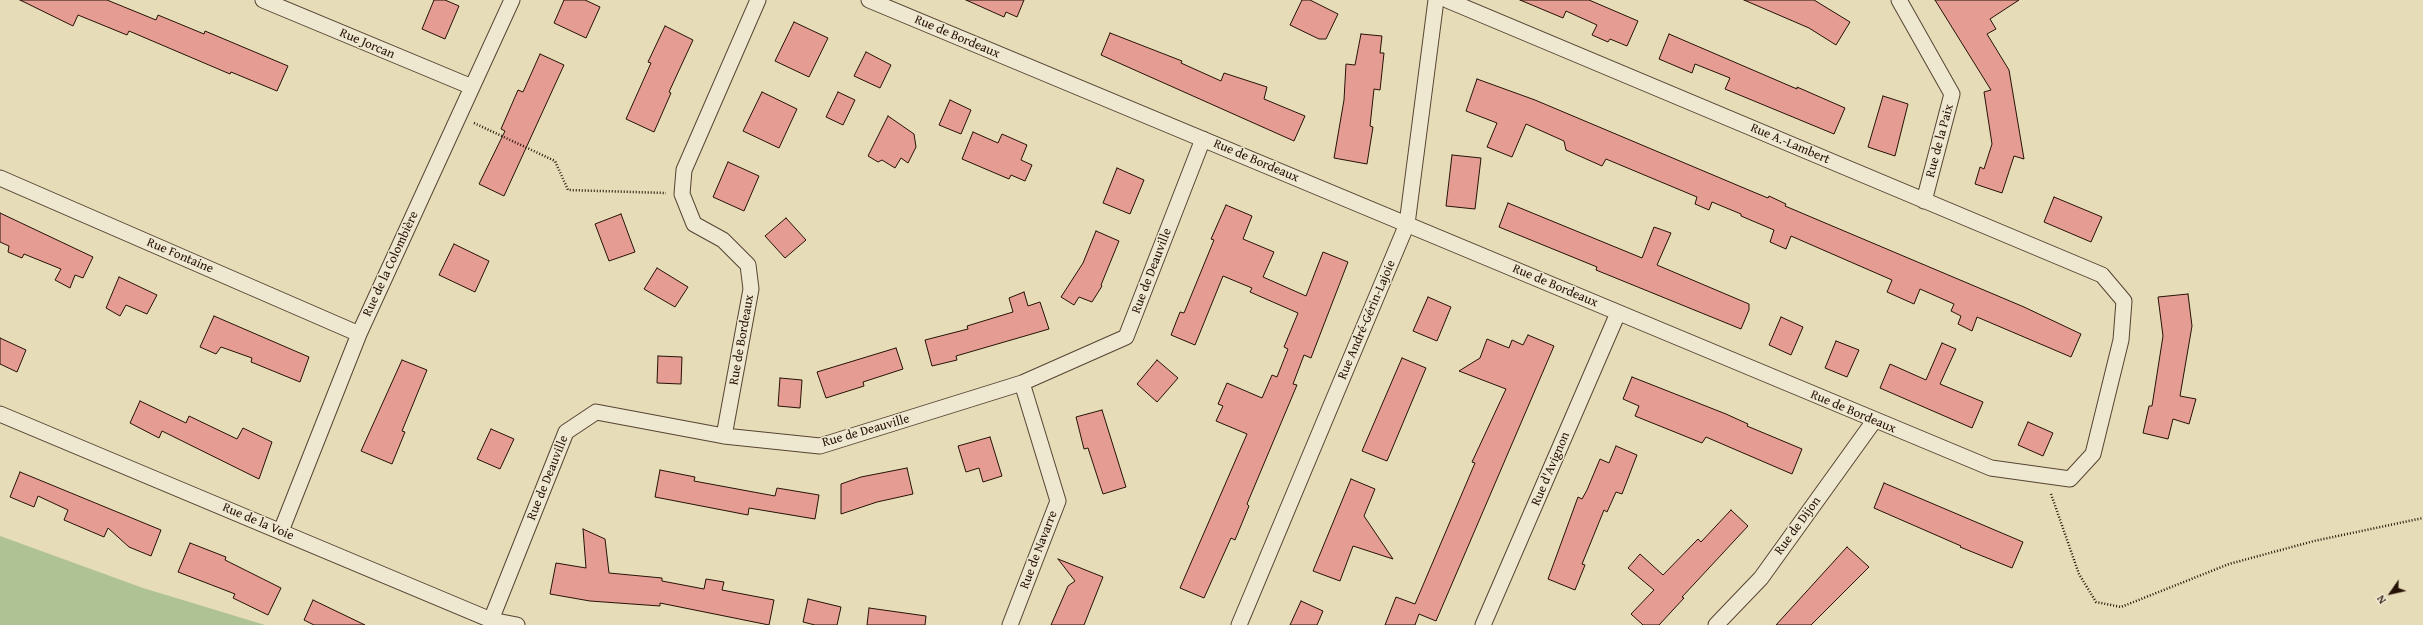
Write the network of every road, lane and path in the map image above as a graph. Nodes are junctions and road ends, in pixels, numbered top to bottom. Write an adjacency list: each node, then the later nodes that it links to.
1 (263, 0): 8 (street, Rue Jorcan)
2 (512, 0): 9 (street, Rue de la Colombière)
3 (758, 0): 13 (street, Rue de Bordeaux)
4 (869, 0): 11 (street, Rue de Bordeaux)
5 (1436, 0): 15 (street, Rue André-Gérin-Lajoie)
6 (1447, 0): 14 (street, Rue A.-Lambert)
7 (1899, 0): 14 (street, Rue de la Paix)
8 (280, 3): 9 (street, Rue Jorcan)
9 (472, 87): 10 (street, Rue de la Colombière)
10 (458, 116): 13 (path); 18 (street, Rue de la Colombière)
11 (1203, 139): 15 (street, Rue de Bordeaux); 19 (street, Rue de Deauville)
12 (0, 178): 18 (street, Rue Fontaine)
13 (682, 194): 22 (street, Rue de Bordeaux)
14 (1924, 201): 16 (street, Rue A.-Lambert)
15 (1407, 224): 17 (street, Rue de Bordeaux); 29 (street, Rue André-Gérin-Lajoie)
16 (2124, 301): 23 (street, Rue de Bordeaux)
17 (1618, 313): 21 (street, Rue de Bordeaux); 30 (street, Rue d'Avignon)
18 (359, 334): 25 (street, Rue de la Colombière)
19 (1022, 383): 22 (street, Rue de Deauville); 28 (street, Rue de Navarre)
20 (0, 414): 25 (street, Rue de la Voie)
21 (1874, 421): 23 (street, Rue de Bordeaux); 31 (street, Rue de Dijon)
22 (724, 436): 26 (street, Rue de Deauville)
23 (2045, 476): 24 (path)
24 (2423, 518)
25 (281, 531): 26 (street, Rue de la Voie)
26 (491, 620): 27 (street, Rue de la Voie)
27 (517, 625)
28 (1010, 625)
29 (1239, 625)
30 (1483, 625)
31 (1716, 625)

